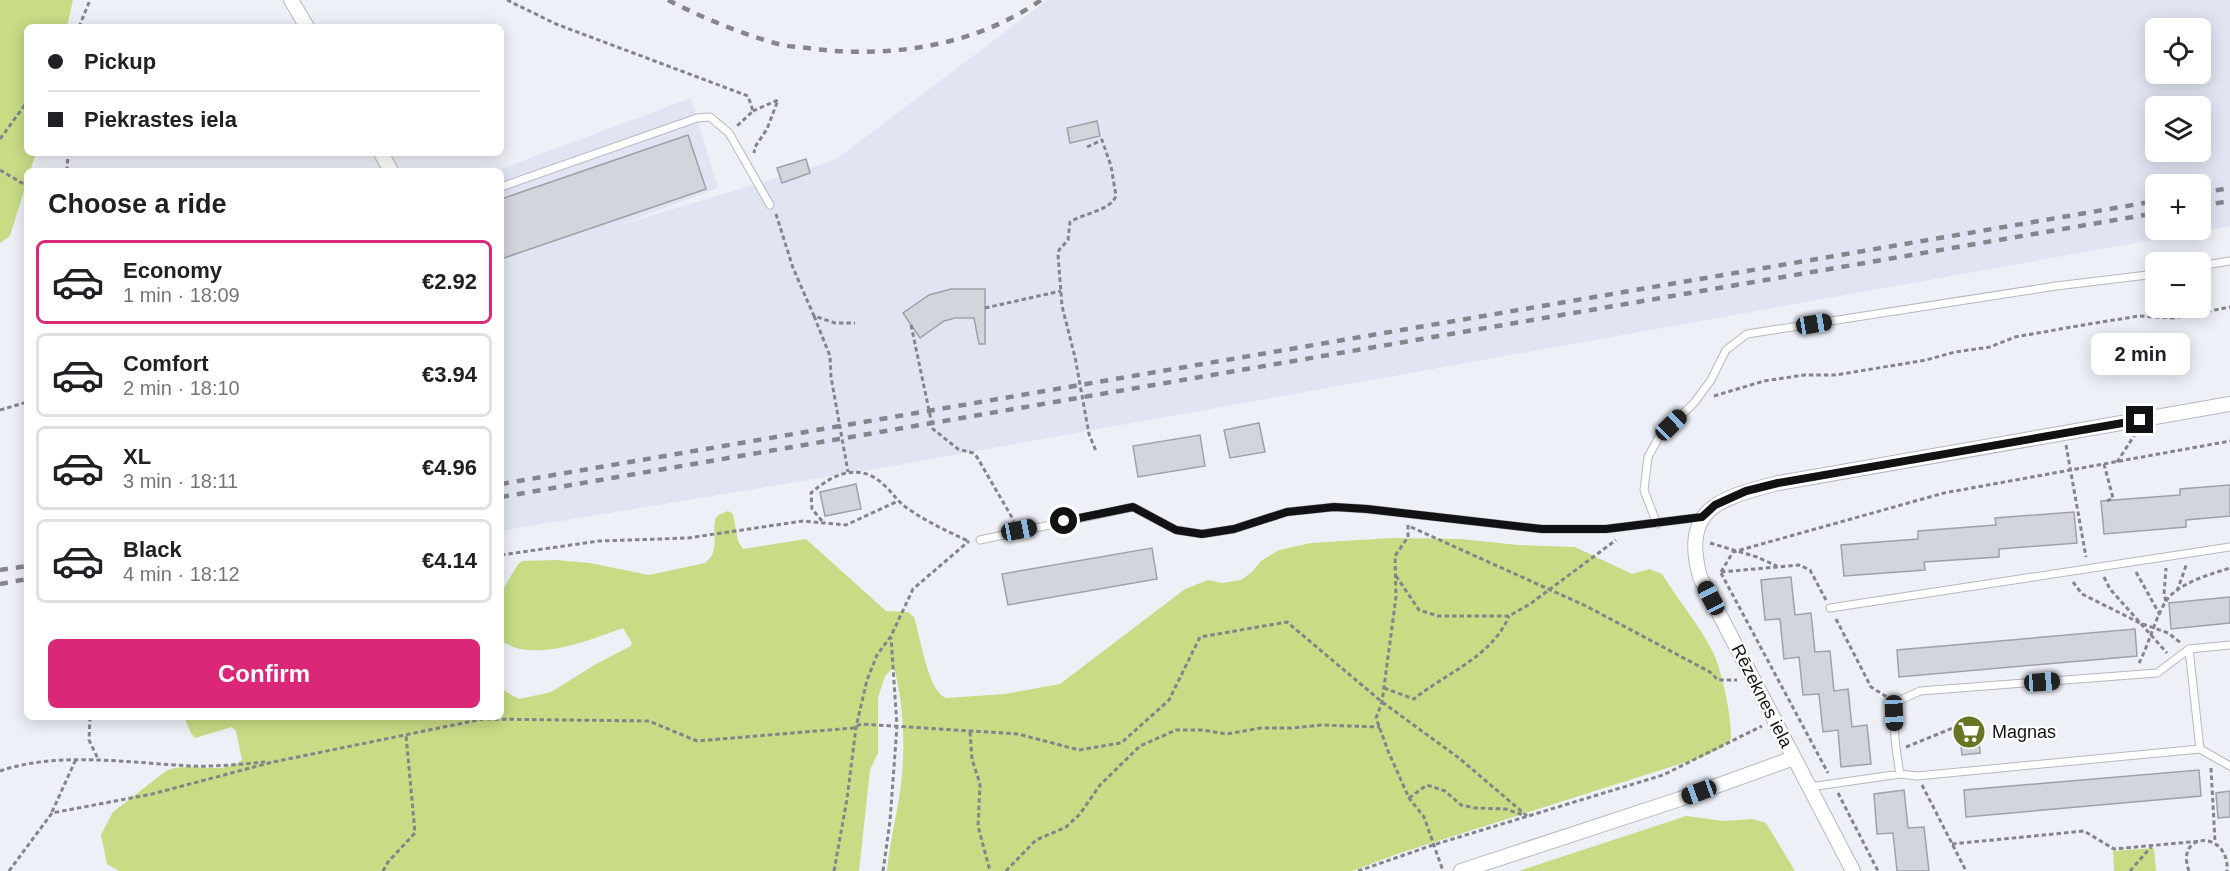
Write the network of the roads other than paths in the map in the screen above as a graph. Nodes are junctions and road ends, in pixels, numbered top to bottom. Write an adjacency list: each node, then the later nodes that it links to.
1 (291, 0): 2 (street)
2 (305, 24)
3 (504, 187): 4 (lane)
4 (770, 205)
5 (2230, 261): 6 (lane)
6 (2211, 264)
7 (2145, 275): 10 (lane)
8 (2230, 404): 9 (street)
9 (1702, 517): 10 (lane); 17 (street, Rēzeknes iela)
10 (1657, 524): 11 (lane)
11 (980, 540)
12 (2230, 547): 13 (lane)
13 (1830, 608)
14 (2230, 645): 15 (lane)
15 (2189, 649): 16 (lane); 19 (lane)
16 (2200, 749): 18 (lane); 19 (lane)
17 (1794, 758): 20 (street, Rēzeknes iela); 21 (street)
18 (2230, 766)
19 (1900, 774): 20 (lane)
20 (1810, 787): 22 (street, Rēzeknes iela)
21 (1461, 871)
22 (1853, 871)

